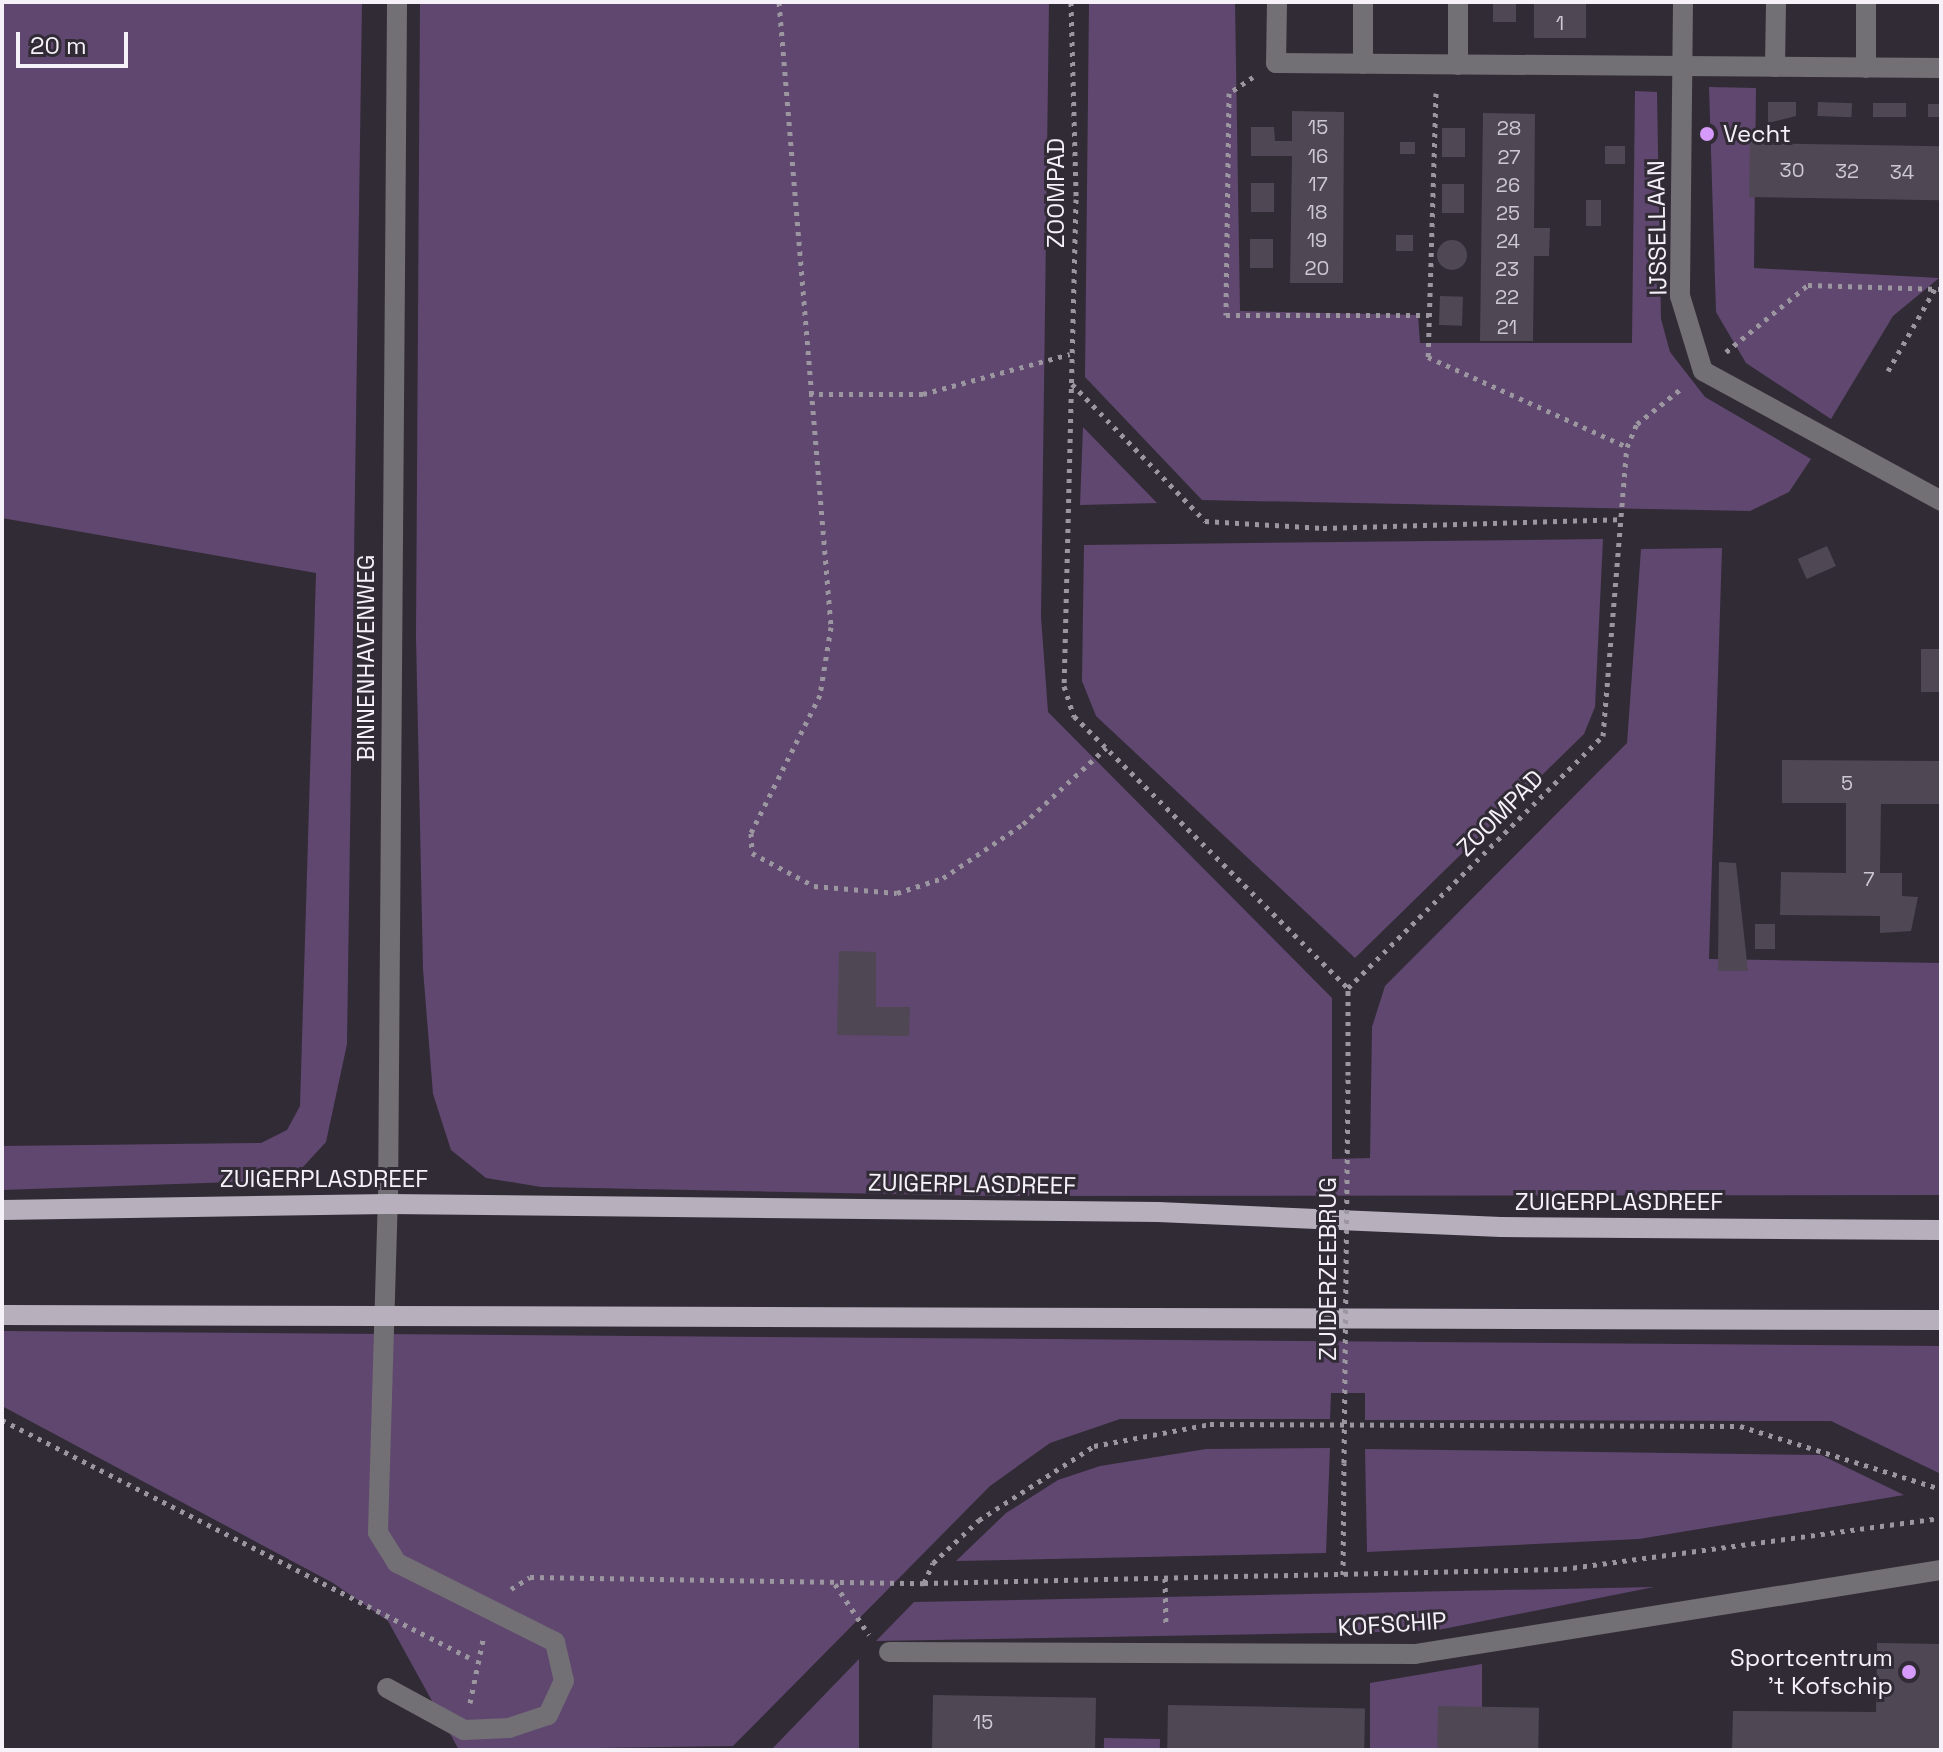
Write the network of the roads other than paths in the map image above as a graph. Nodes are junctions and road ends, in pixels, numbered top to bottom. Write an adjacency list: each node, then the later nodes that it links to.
1 (397, 2): 15 (street, BINNENHAVENWEG)
2 (1277, 2): 8 (street)
3 (1363, 2): 8 (street)
4 (1458, 2): 9 (street)
5 (1683, 2): 10 (street, IJSSELLAAN)
6 (1776, 2): 11 (street)
7 (1866, 2): 12 (street)
8 (1363, 64): 9 (street)
9 (1458, 65): 10 (street)
10 (1683, 67): 11 (street); 14 (street, IJSSELLAAN)
11 (1775, 67): 12 (street)
12 (1866, 68): 13 (street)
13 (1941, 68)
14 (1941, 501)
15 (388, 1204): 16 (main road, ZUIGERPLASDREEF); 17 (main road, ZUIGERPLASDREEF); 18 (street, BINNENHAVENWEG)
16 (2, 1210)
17 (1941, 1230)
18 (383, 1314): 19 (main road); 20 (main road); 23 (street)
19 (2, 1315)
20 (1941, 1320)
21 (1941, 1570): 22 (street, KOFSCHIP)
22 (889, 1652)
23 (387, 1688)

